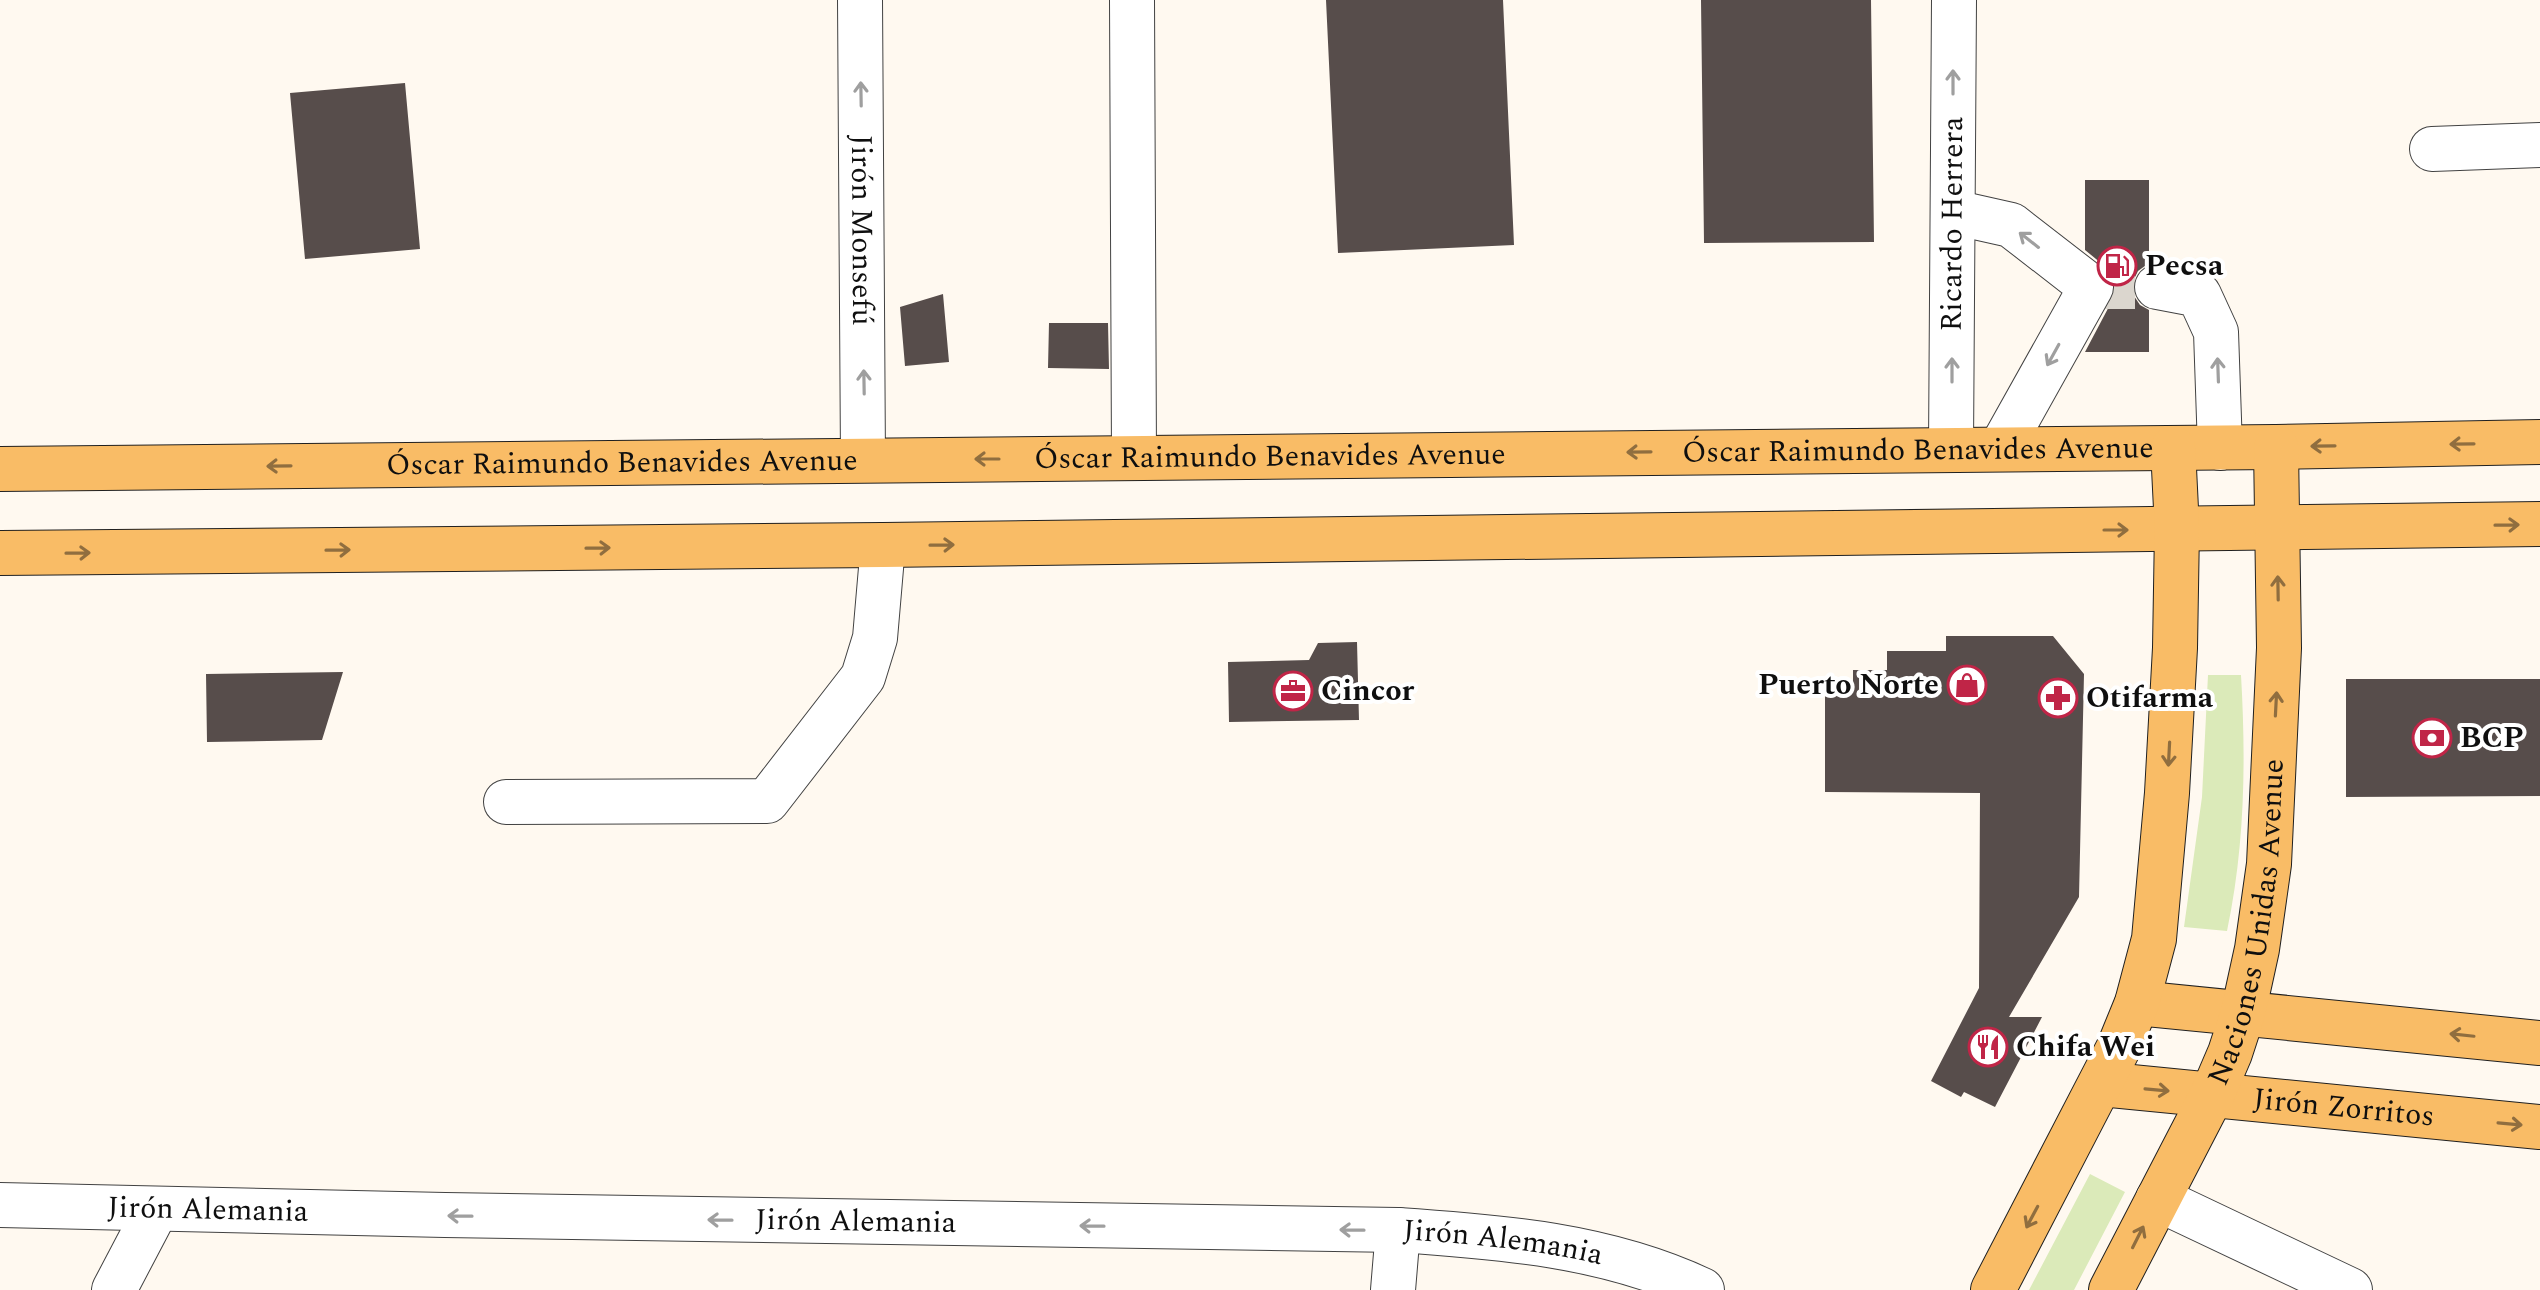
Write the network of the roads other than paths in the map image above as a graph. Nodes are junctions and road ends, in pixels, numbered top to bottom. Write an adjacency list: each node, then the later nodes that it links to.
1 (860, 0): 15 (street, Jirón Monsefú, one-way to 1)
2 (1132, 0): 14 (street)
3 (1954, 0): 6 (street, Ricardo Herrera, one-way to 3)
4 (2540, 145): 5 (street)
5 (2432, 149)
6 (1953, 212): 10 (street, Ricardo Herrera, one-way to 6); 11 (street)
7 (2157, 287): 13 (street, one-way to 7)
8 (2540, 442): 9 (main road, Óscar Raimundo Benavides Avenue, one-way to 9)
9 (2276, 447): 13 (main road, Óscar Raimundo Benavides Avenue); 18 (main road, Naciones Unidas Avenue)
10 (1951, 448): 11 (main road, Óscar Raimundo Benavides Avenue); 14 (main road, Óscar Raimundo Benavides Avenue, one-way to 14)
11 (2001, 448): 12 (main road, Óscar Raimundo Benavides Avenue)
12 (2173, 448): 13 (main road, Óscar Raimundo Benavides Avenue); 19 (main road)
13 (2220, 448)
14 (1134, 458): 15 (main road, Óscar Raimundo Benavides Avenue, one-way to 15)
15 (863, 460): 16 (main road, Óscar Raimundo Benavides Avenue, one-way to 16)
16 (0, 469)
17 (2540, 524): 18 (main road, one-way to 17)
18 (2277, 528): 19 (main road); 24 (main road, Naciones Unidas Avenue, one-way to 18)
19 (2177, 529): 20 (main road, one-way to 19); 23 (main road, one-way to 23)
20 (883, 545): 21 (main road, one-way to 20); 22 (street)
21 (0, 553)
22 (506, 802)
23 (2137, 1003): 24 (main road); 26 (main road)
24 (2243, 1013): 25 (main road, one-way to 24); 27 (main road, Naciones Unidas Avenue)
25 (2540, 1043)
26 (2101, 1084): 27 (main road, Jirón Zorritos, one-way to 27); 36 (main road, one-way to 36)
27 (2212, 1095): 28 (main road, Jirón Zorritos, one-way to 28); 29 (main road, Naciones Unidas Avenue)
28 (2540, 1127)
29 (2158, 1199): 37 (main road, Naciones Unidas Avenue, one-way to 29); 38 (street)
30 (0, 1205): 31 (street, Jirón Alemania)
31 (156, 1210): 32 (street, Jirón Alemania, one-way to 31); 33 (street)
32 (1398, 1230): 34 (street); 35 (street, Jirón Alemania)
33 (114, 1290)
34 (1393, 1290)
35 (1702, 1290)
36 (1993, 1290)
37 (2111, 1290)
38 (2350, 1290)

